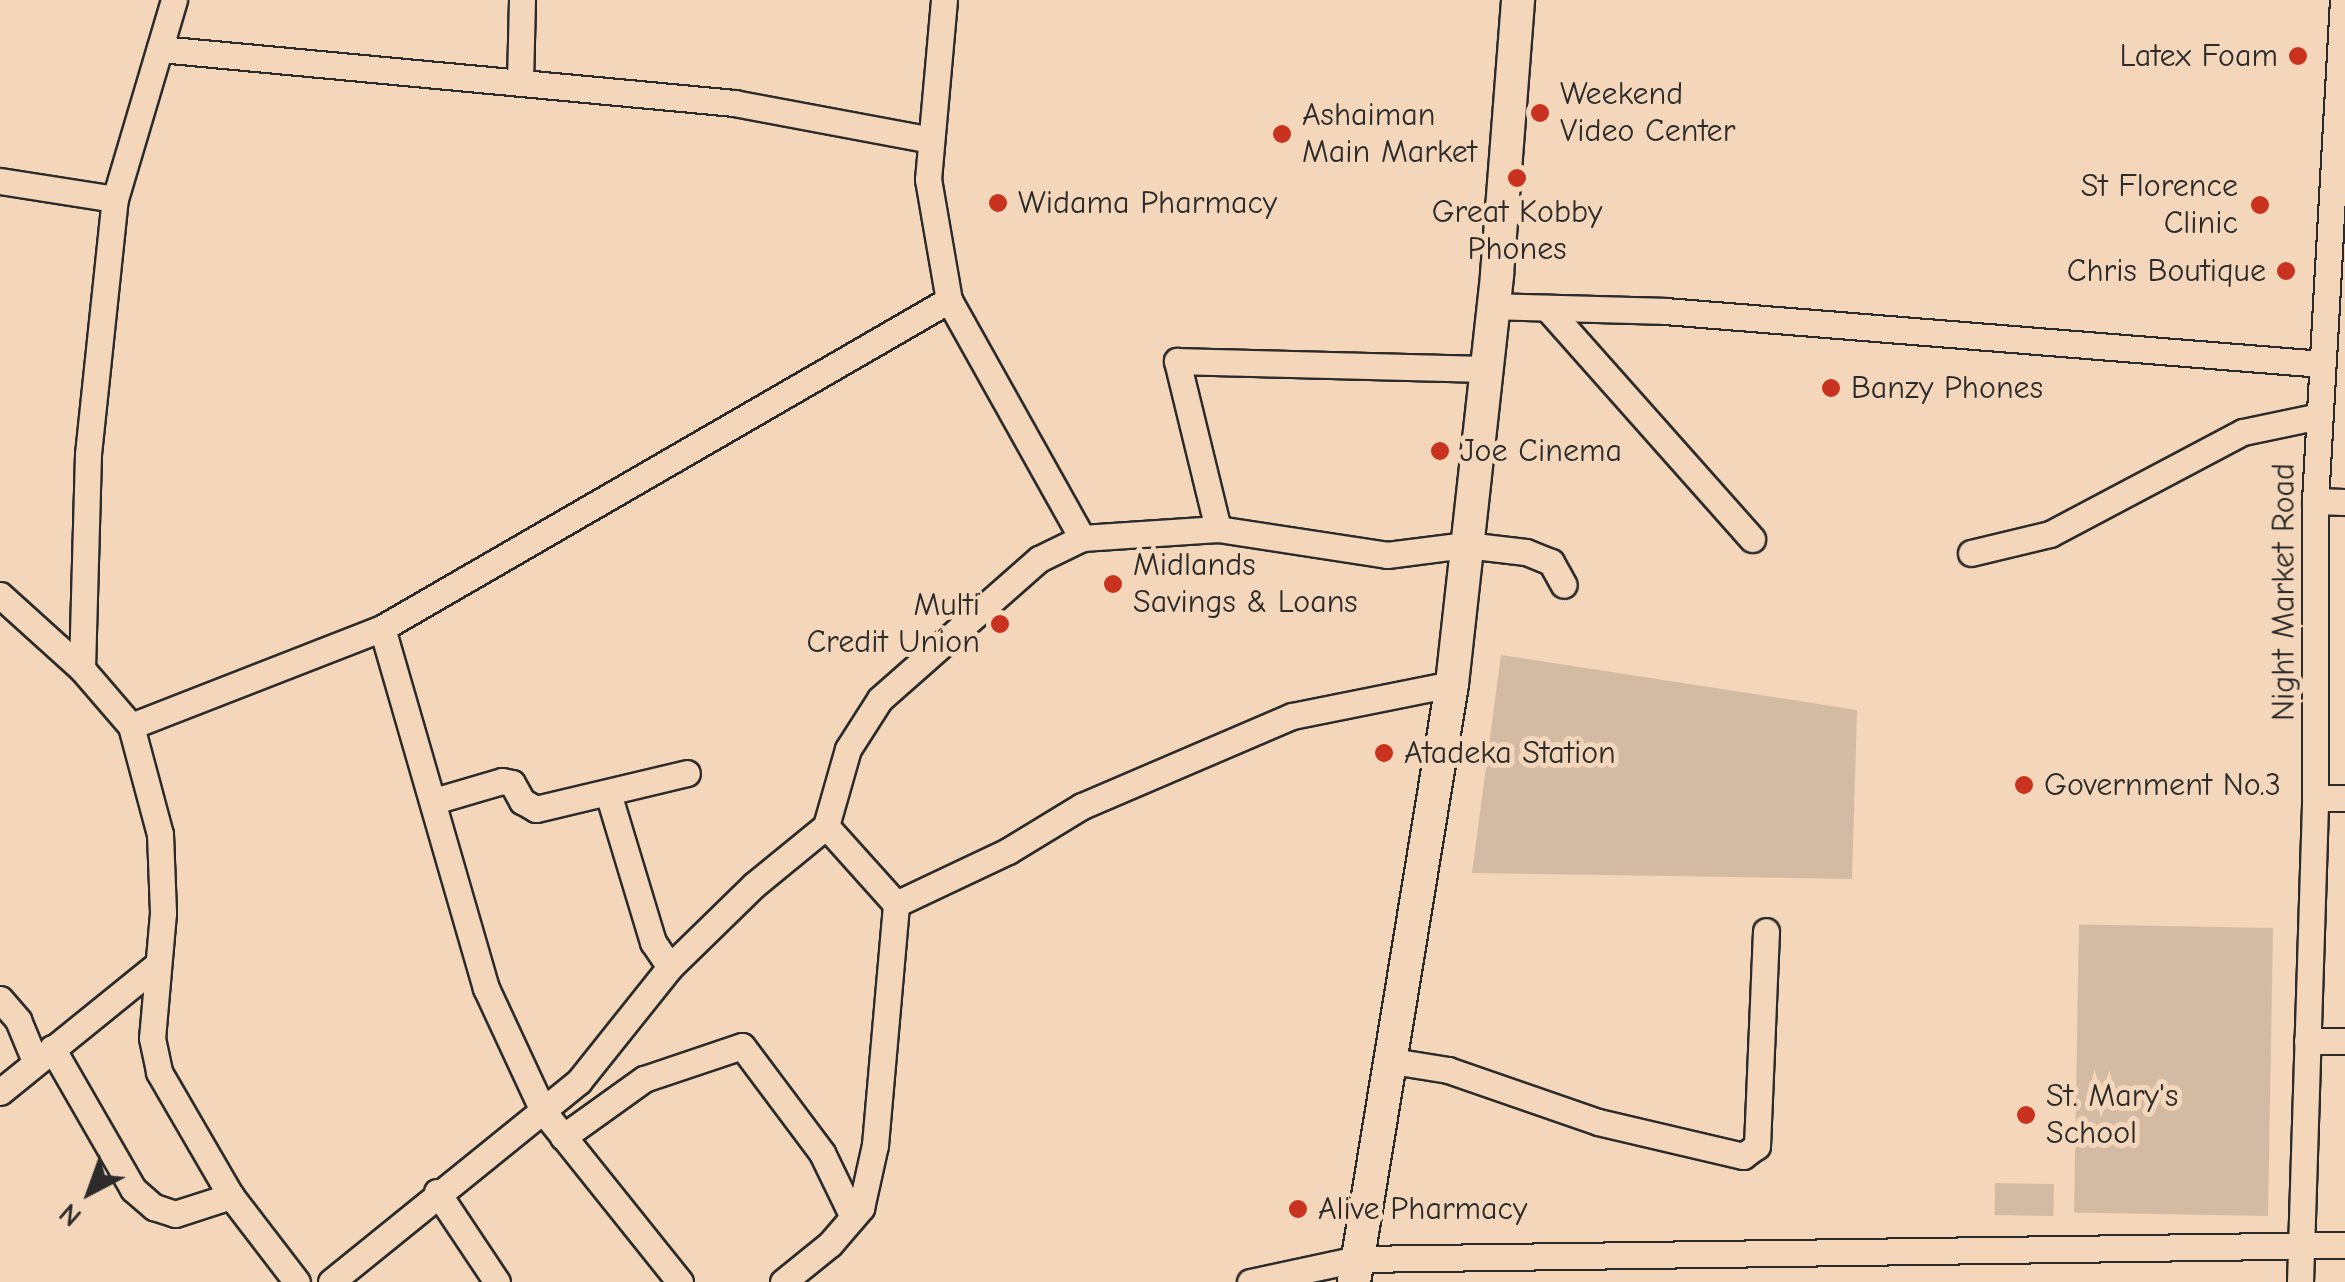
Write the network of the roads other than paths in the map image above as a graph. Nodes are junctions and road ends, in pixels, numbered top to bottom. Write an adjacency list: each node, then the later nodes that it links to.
1 (174, 0): 6 (street)
2 (522, 0): 7 (street)
3 (944, 0): 8 (street)
4 (1518, 0): 12 (main road)
5 (2335, 1): 14 (street, Night Market Road)
6 (160, 49): 7 (street); 10 (street)
7 (520, 82): 8 (street)
8 (930, 140): 11 (street)
9 (0, 181): 10 (street)
10 (115, 199): 29 (street)
11 (949, 300): 20 (street); 26 (street)
12 (1491, 306): 13 (street); 15 (main road)
13 (1547, 308): 14 (street); 21 (street)
14 (2331, 349): 16 (street, Night Market Road)
15 (1484, 369): 19 (street); 22 (main road)
16 (2319, 416): 17 (street, Night Market Road); 23 (street)
17 (2315, 501): 18 (street); 27 (street, Night Market Road)
18 (2345, 502)
19 (1218, 529): 20 (street); 22 (street)
20 (1082, 538): 37 (street)
21 (1752, 539)
22 (1466, 544): 24 (street); 30 (main road)
23 (1971, 554)
24 (1564, 585)
25 (0, 595): 29 (street)
26 (382, 628): 31 (street); 36 (street)
27 (2318, 648): 28 (street); 34 (street, Night Market Road)
28 (2345, 648)
29 (82, 669): 31 (street)
30 (1452, 684): 38 (street); 46 (main road)
31 (131, 726): 40 (street)
32 (687, 773): 33 (street)
33 (608, 794): 36 (street); 41 (street)
34 (2315, 798): 35 (street); 43 (street, Night Market Road)
35 (2345, 798)
36 (434, 801): 48 (street)
37 (826, 826): 38 (street); 41 (street)
38 (896, 904): 52 (street)
39 (1766, 931): 46 (street)
40 (157, 965): 45 (street); 51 (street)
41 (670, 967): 48 (street)
42 (0, 999): 45 (street)
43 (2307, 1041): 44 (street); 53 (street, Night Market Road)
44 (2345, 1041)
45 (44, 1055): 47 (street); 51 (street)
46 (1392, 1061): 55 (main road)
47 (0, 1092)
48 (542, 1112): 49 (street); 50 (street)
49 (563, 1137): 52 (street); 59 (street)
50 (437, 1192): 57 (street); 58 (street)
51 (230, 1196): 56 (street)
52 (854, 1217): 60 (street)
53 (2302, 1246): 54 (street); 55 (street); 62 (street, Night Market Road)
54 (2345, 1246)
55 (1356, 1271): 61 (street)
56 (297, 1282)
57 (331, 1282)
58 (497, 1282)
59 (680, 1282)
60 (784, 1282)
61 (1250, 1282)
62 (2300, 1282)

